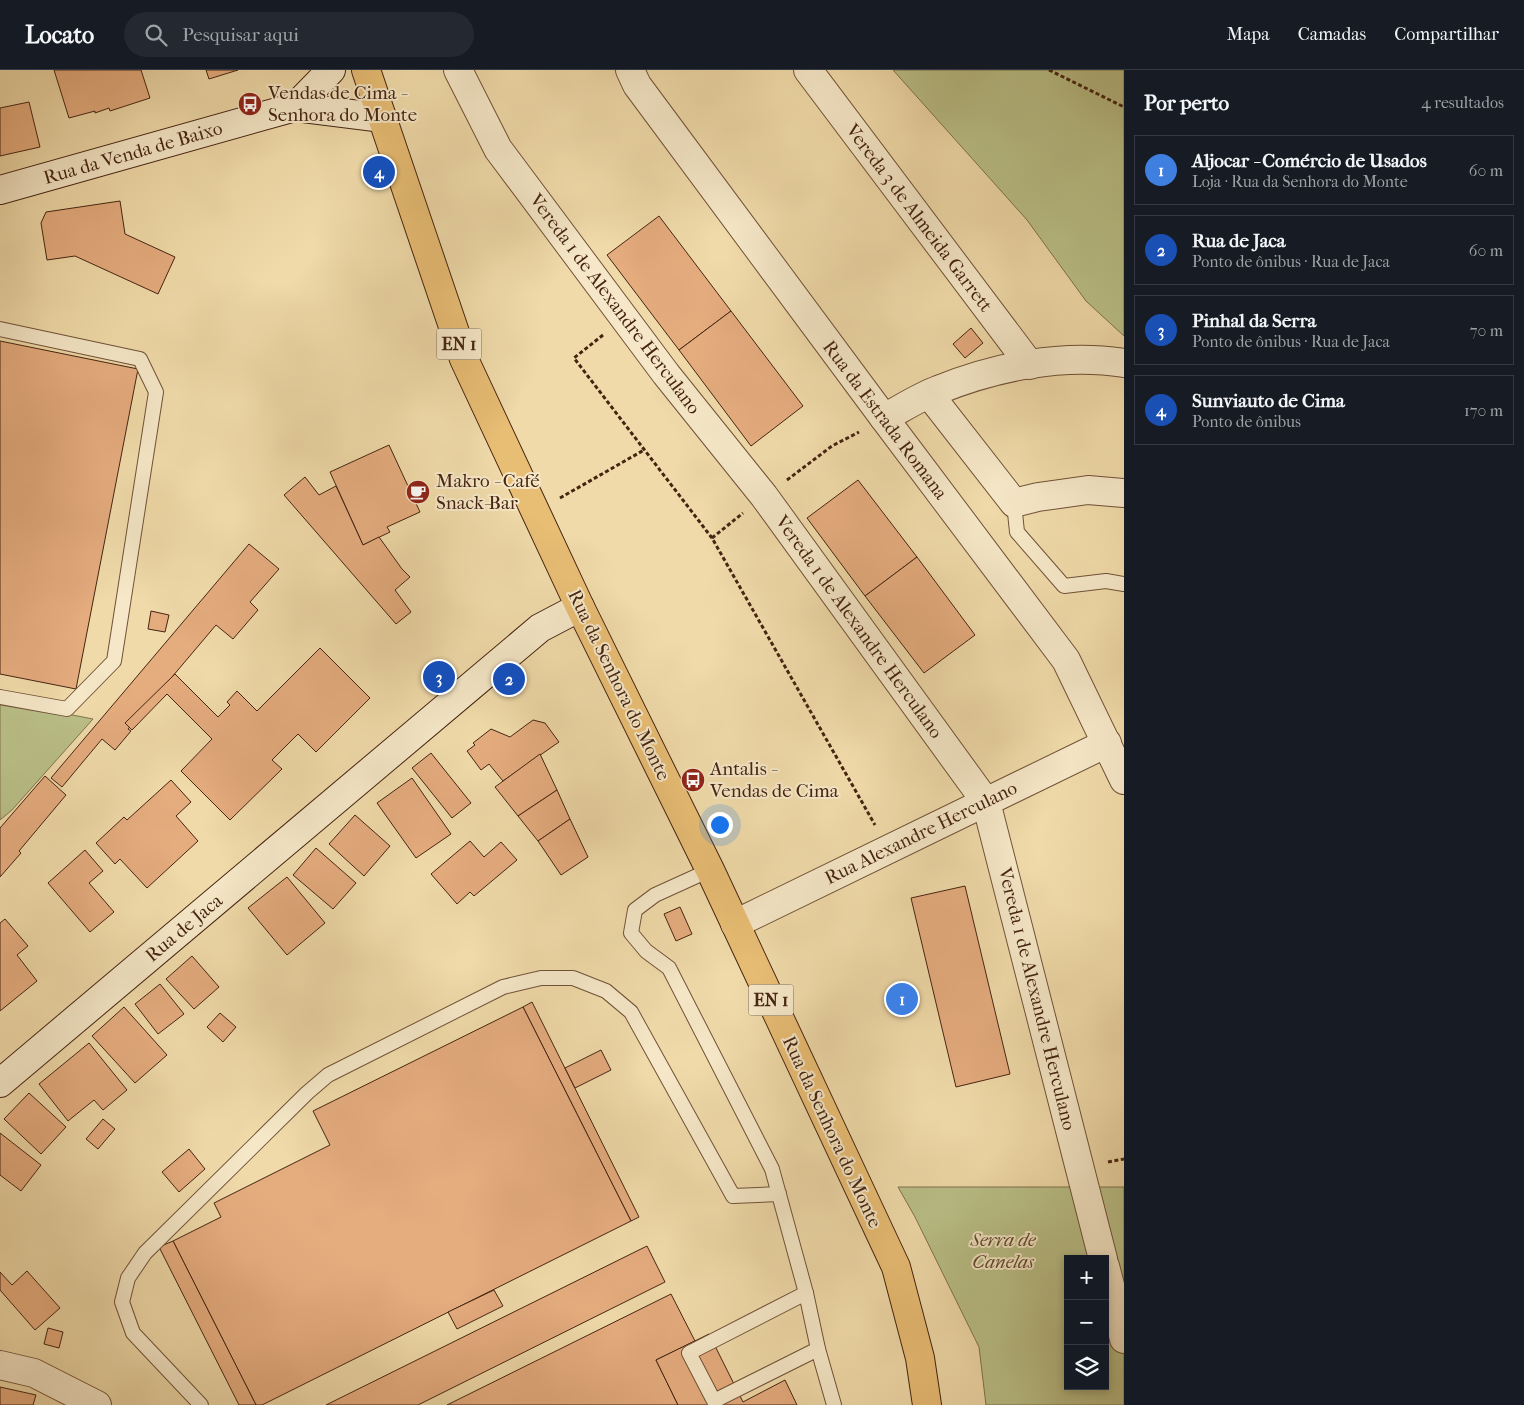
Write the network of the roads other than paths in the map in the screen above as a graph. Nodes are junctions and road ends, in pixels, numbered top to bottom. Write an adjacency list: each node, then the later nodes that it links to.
1 (331, 70): 6 (street)
2 (366, 70): 7 (main road, Rua da Senhora do Monte / EN 1)
3 (458, 70): 21 (street, Vereda 1 de Alexandre Herculano)
4 (630, 70): 13 (street, Rua da Estrada Romana)
5 (808, 70): 11 (street, Vereda 3 de Almeida Garrett)
6 (295, 107): 7 (street); 8 (street, Rua da Venda de Baixo)
7 (383, 118): 17 (main road, Rua da Senhora do Monte / EN 1)
8 (0, 190)
9 (0, 329): 18 (lane)
10 (1124, 363): 11 (street)
11 (1030, 365): 12 (street)
12 (929, 394): 13 (street); 15 (street)
13 (884, 418): 19 (street, Rua da Estrada Romana)
14 (1124, 493): 15 (street)
15 (1014, 502): 16 (lane)
16 (1124, 584)
17 (580, 607): 22 (main road, Rua da Senhora do Monte / EN 1); 24 (street, Rua de Jaca)
18 (0, 697)
19 (1107, 743): 20 (street, Rua da Estrada Romana); 21 (street, Rua Alexandre Herculano)
20 (1124, 780)
21 (986, 802): 23 (street, Rua Alexandre Herculano); 26 (street, Vereda 1 de Alexandre Herculano)
22 (710, 870): 23 (main road, Rua da Senhora do Monte / EN 1); 25 (lane)
23 (735, 924): 35 (main road, Rua da Senhora do Monte / EN 1)
24 (0, 1083)
25 (779, 1194): 28 (lane); 33 (lane)
26 (1102, 1255)
27 (1109, 1281): 29 (street)
28 (806, 1293): 30 (lane); 30 (lane)
29 (1124, 1339)
30 (818, 1349): 34 (lane)
31 (0, 1365): 32 (street)
32 (97, 1405)
33 (201, 1405)
34 (834, 1405)
35 (926, 1405)

